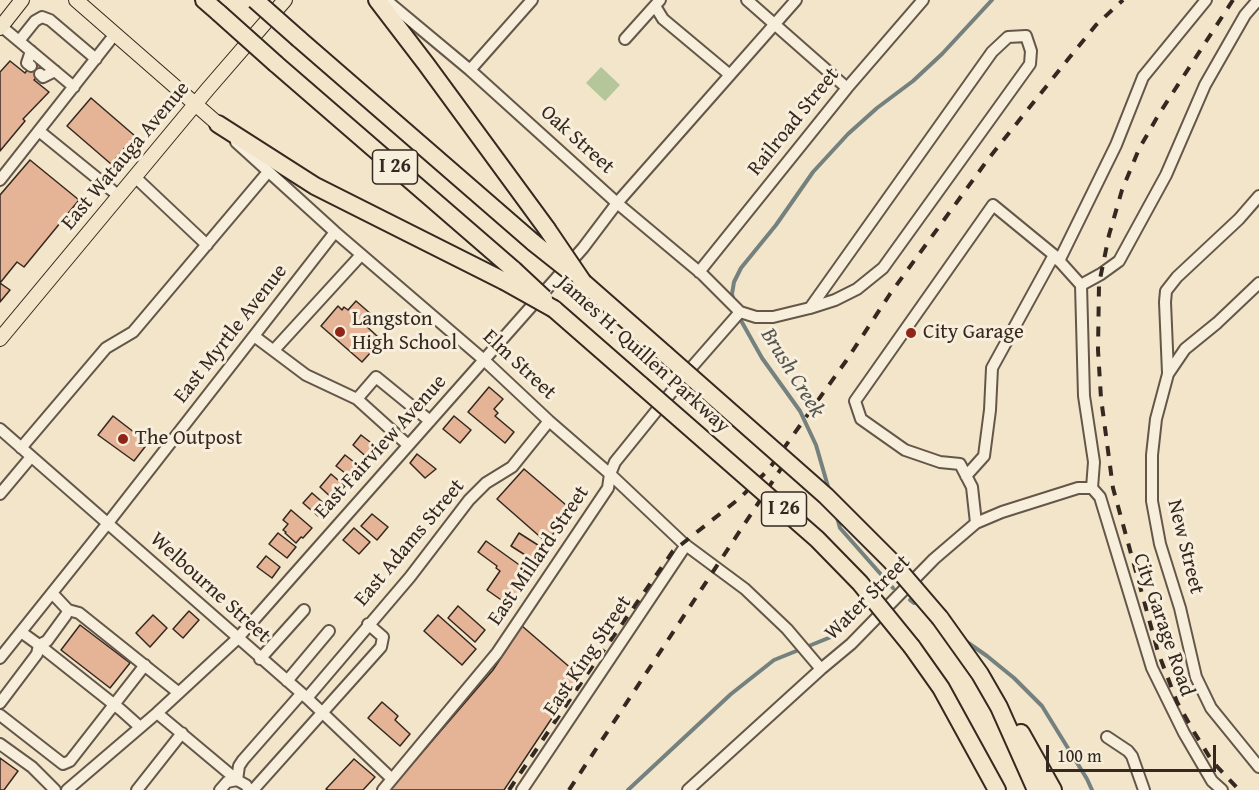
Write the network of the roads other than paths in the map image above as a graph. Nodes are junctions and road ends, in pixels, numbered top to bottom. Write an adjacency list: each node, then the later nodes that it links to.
1 (22, 0): 16 (main road)
2 (76, 0): 17 (main road, Elm Street)
3 (204, 0): 41 (highway, James H. Quillen Parkway / I 26, bridge)
4 (255, 0): 44 (highway, James H. Quillen Parkway / I 26, bridge)
5 (285, 0): 27 (main road, East Watauga Avenue)
6 (376, 0): 44 (highway, bridge)
7 (532, 0): 22 (street)
8 (747, 0): 15 (street)
9 (796, 0): 15 (street, East Fairview Avenue)
10 (923, 0): 26 (street, Railroad Street)
11 (1206, 0): 39 (street)
12 (1258, 0): 43 (street)
13 (393, 2): 22 (street, Oak Street)
14 (658, 3): 18 (street); 24 (street)
15 (775, 24): 24 (street, East Fairview Avenue); 26 (street)
16 (1, 27): 19 (street)
17 (116, 34): 21 (street); 27 (main road, Elm Street)
18 (625, 39)
19 (19, 41): 20 (street); 21 (street)
20 (31, 51): 23 (street); 23 (street)
21 (96, 58): 25 (street)
22 (470, 70): 35 (street, Oak Street)
23 (55, 72): 25 (street)
24 (730, 75): 35 (street, East Fairview Avenue)
25 (74, 87): 29 (street)
26 (847, 88): 40 (street, Railroad Street)
27 (196, 104): 28 (main road, Elm Street); 31 (main road, East Watauga Avenue)
28 (218, 124): 30 (street, Elm Street); 41 (highway)
29 (39, 131): 32 (street); 33 (street)
30 (268, 172): 36 (street, Elm Street); 37 (street)
31 (135, 177): 33 (main road, East Watauga Avenue); 37 (street)
32 (0, 180)
33 (119, 196): 48 (main road, East Watauga Avenue)
34 (1259, 196): 51 (street)
35 (617, 203): 40 (street, Oak Street); 50 (street, East Fairview Avenue)
36 (335, 232): 38 (street, Elm Street); 47 (street, East Myrtle Avenue)
37 (207, 244): 57 (street)
38 (361, 255): 49 (street); 50 (street, Elm Street)
39 (1057, 258): 43 (street); 60 (street); 60 (street)
40 (699, 272): 46 (street, Oak Street)
41 (509, 276): 91 (highway, James H. Quillen Parkway / I 26, bridge)
42 (1259, 283): 51 (street, New Street)
43 (1081, 285): 61 (street)
44 (588, 287): 83 (highway, James H. Quillen Parkway / I 26, bridge)
45 (810, 308): 45 (street); 46 (street)
46 (740, 312): 59 (street, East Millard Street)
47 (254, 336): 49 (street); 63 (street, East Myrtle Avenue)
48 (0, 339)
49 (274, 350): 52 (street)
50 (484, 360): 53 (street, East Fairview Avenue); 54 (street, Elm Street)
51 (1168, 374): 92 (street, New Street)
52 (357, 399): 53 (street); 56 (street)
53 (430, 421): 56 (street, East Fairview Avenue)
54 (549, 421): 59 (street, Elm Street); 69 (street, East Adams Street)
55 (0, 429): 57 (street, Welbourne Street)
56 (408, 445): 72 (street, East Fairview Avenue)
57 (21, 448): 58 (street, Welbourne Street)
58 (32, 456): 62 (street); 63 (street, Welbourne Street)
59 (610, 474): 65 (street, Elm Street); 93 (street, East Millard Street)
60 (966, 476): 64 (street)
61 (1092, 488): 64 (street, Water Street); 108 (street, City Garage Road)
62 (0, 494)
63 (108, 524): 66 (street, East Myrtle Avenue); 72 (street, Welbourne Street)
64 (976, 524): 77 (street, Water Street)
65 (686, 544): 77 (street, Elm Street); 101 (street, East King Street)
66 (52, 593): 67 (street); 71 (street, East Myrtle Avenue)
67 (68, 610): 73 (street); 76 (street)
68 (304, 610): 75 (street)
69 (368, 624): 80 (street, East Adams Street); 85 (street)
70 (329, 631): 78 (street)
71 (21, 632): 73 (street); 74 (street, East Myrtle Avenue)
72 (237, 639): 75 (street, Welbourne Street); 79 (street, East Fairview Avenue)
73 (39, 645): 81 (street); 82 (street)
74 (0, 657)
75 (260, 659): 78 (street, Welbourne Street)
76 (145, 665): 79 (street); 82 (street)
77 (821, 669): 102 (street, Water Street)
78 (287, 681): 80 (street, Welbourne Street)
79 (179, 693): 84 (street, East Fairview Avenue)
80 (304, 696): 85 (street, Welbourne Street); 94 (street, East Adams Street)
81 (0, 703)
82 (115, 705): 86 (street); 87 (street)
83 (999, 707): 105 (highway, James H. Quillen Parkway / I 26); 106 (highway)
84 (157, 712): 87 (street, East Fairview Avenue); 88 (street)
85 (323, 713): 93 (street, Welbourne Street); 99 (street)
86 (0, 715)
87 (140, 727): 96 (street, East Fairview Avenue)
88 (182, 733): 94 (street); 97 (street)
89 (1107, 737): 107 (street)
90 (0, 744): 95 (street)
91 (975, 750): 103 (highway); 104 (highway, James H. Quillen Parkway / I 26)
92 (1259, 767)
93 (392, 779): 100 (street, East Millard Street)
94 (237, 780): 98 (street); 99 (street)
95 (55, 790)
96 (67, 790)
97 (137, 790)
98 (220, 790)
99 (251, 790)
100 (383, 790)
101 (522, 790)
102 (688, 790)
103 (985, 790)
104 (997, 790)
105 (1036, 790)
106 (1053, 790)
107 (1144, 790)
108 (1222, 790)

